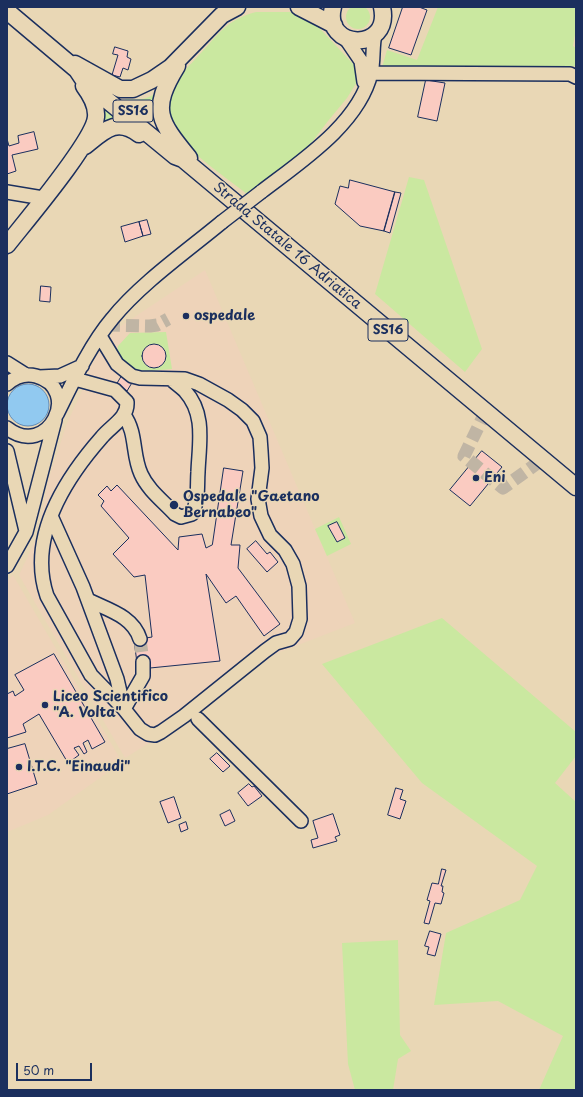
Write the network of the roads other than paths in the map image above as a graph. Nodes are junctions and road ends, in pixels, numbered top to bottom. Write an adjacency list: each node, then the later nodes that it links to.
1 (237, 7): 10 (main road)
2 (299, 7): 6 (main road)
3 (333, 7): 6 (main road)
4 (384, 9): 7 (main road)
5 (7, 11): 9 (main road, Strada Statale 16 Adriatica / SS16)
6 (334, 25): 8 (main road)
7 (375, 34): 8 (main road); 11 (street)
8 (346, 38): 13 (street)
9 (63, 57): 10 (main road); 14 (main road); 15 (main road, Strada Statale 16 Adriatica / SS16)
10 (182, 58): 15 (main road)
11 (371, 73): 12 (street); 13 (street)
12 (576, 77)
13 (363, 93): 19 (street, bridge)
14 (80, 150): 15 (main road); 17 (main road)
15 (202, 175): 31 (main road, Strada Statale 16 Adriatica / SS16)
16 (7, 192): 17 (street)
17 (43, 198): 18 (main road)
18 (7, 245)
19 (100, 336): 21 (street); 25 (street)
20 (7, 363): 22 (street)
21 (82, 366): 23 (street); 24 (street)
22 (26, 375): 23 (street); 26 (street)
23 (39, 377): 28 (street)
24 (75, 379): 27 (street); 28 (street)
25 (171, 379): 27 (street); 39 (street)
26 (7, 384)
27 (124, 415): 32 (street)
28 (56, 417): 29 (street); 33 (street)
29 (7, 428)
30 (7, 451): 33 (street)
31 (576, 487)
32 (51, 516): 36 (street); 39 (street)
33 (26, 532): 34 (street)
34 (11, 552): 35 (street)
35 (7, 566)
36 (88, 600): 37 (street); 39 (street)
37 (140, 639)
38 (143, 662): 39 (street)
39 (124, 709)
40 (198, 719): 41 (street)
41 (301, 821)

